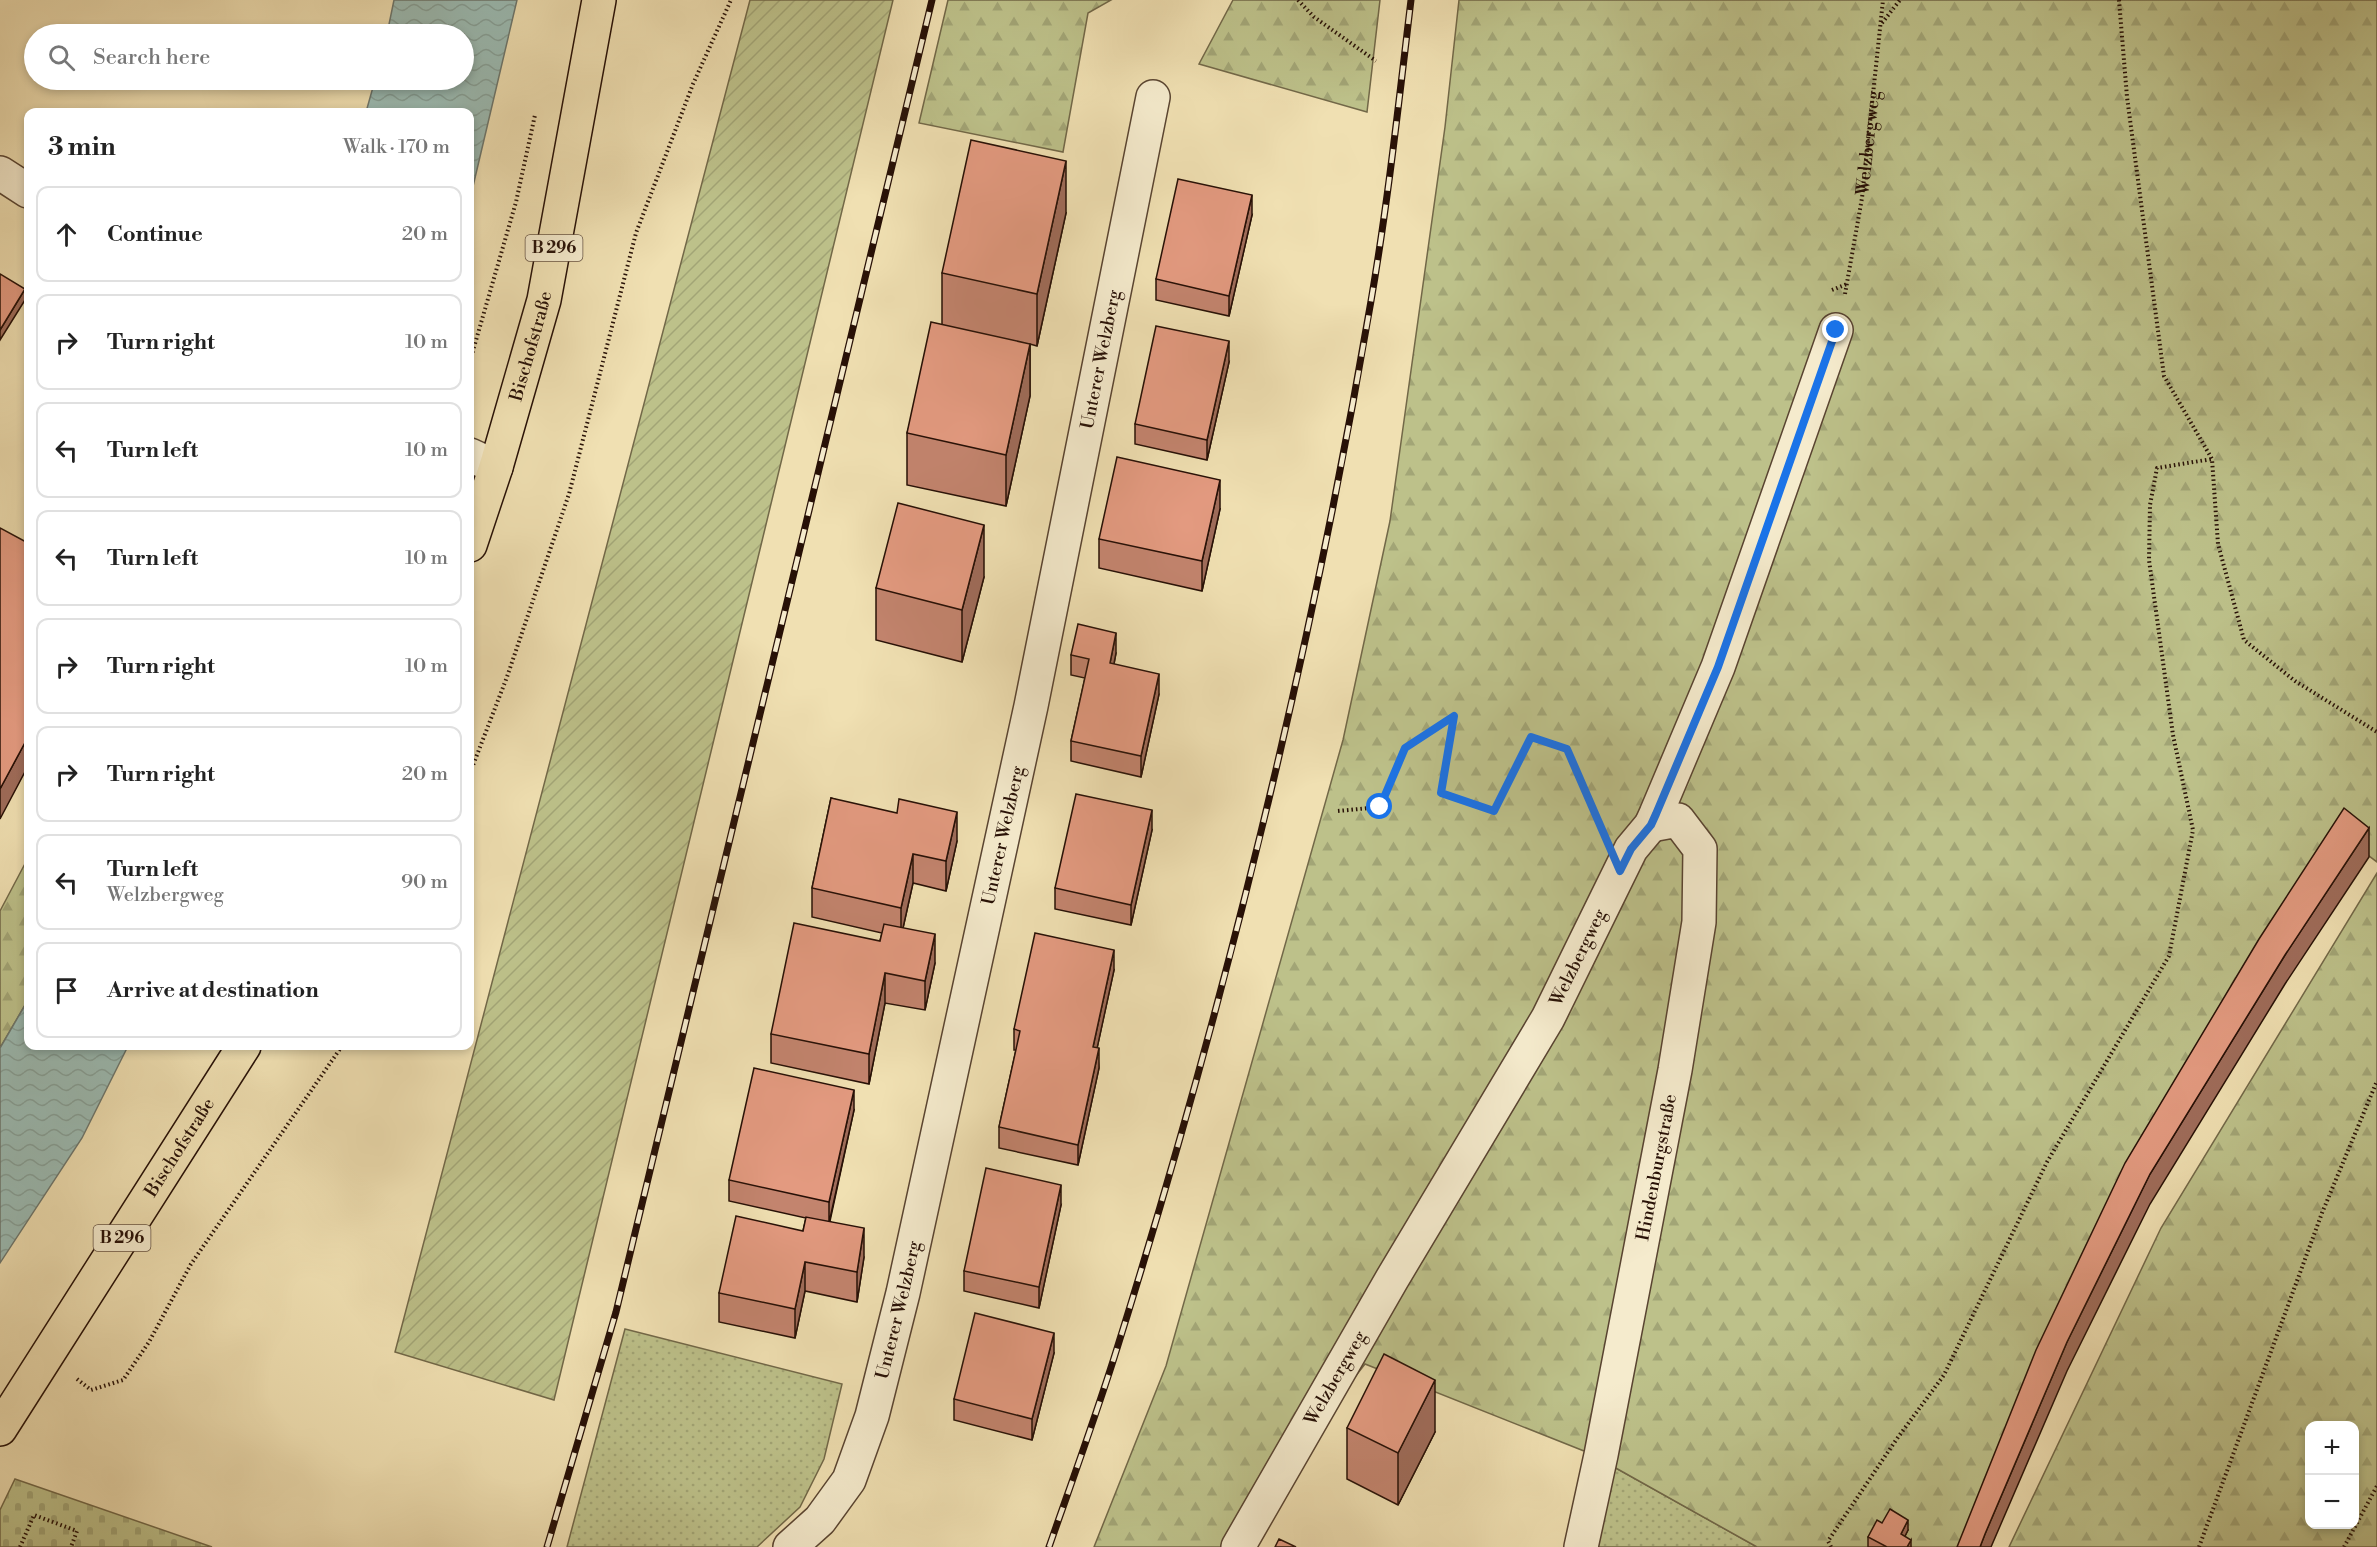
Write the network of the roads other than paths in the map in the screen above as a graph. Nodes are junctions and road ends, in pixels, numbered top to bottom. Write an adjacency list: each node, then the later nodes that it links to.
1 (599, 0): 6 (main road, Bischofstraße / B 296)
2 (1153, 97): 11 (street, Unterer Welzberg)
3 (0, 173): 4 (street)
4 (24, 188)
5 (1836, 330): 8 (street, Welzbergweg)
6 (483, 461): 7 (main road, Bischofstraße / B 296)
7 (474, 519)
8 (1651, 825): 12 (street, Welzbergweg); 13 (street, Hindenburgstraße)
9 (241, 1050): 10 (main road, Bischofstraße / B 296)
10 (0, 1429)
11 (790, 1547)
12 (1238, 1547)
13 (1581, 1547)

